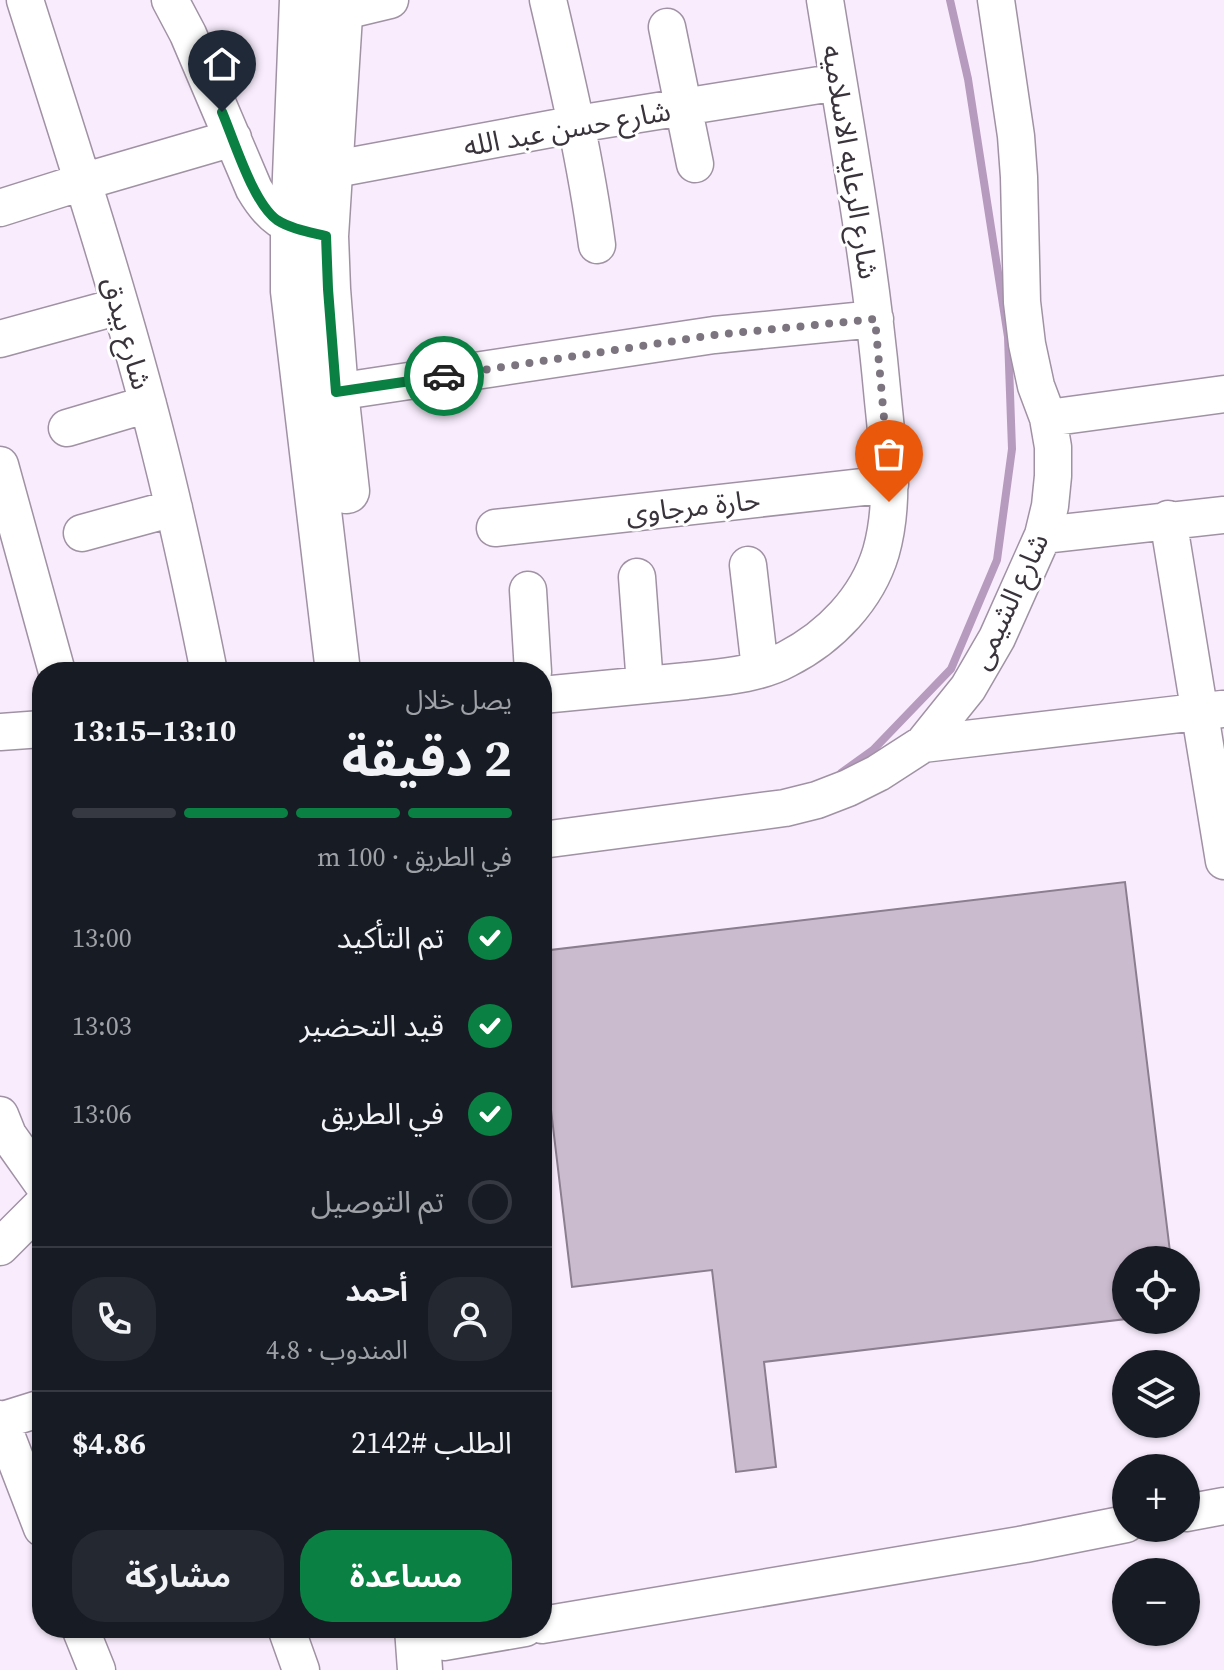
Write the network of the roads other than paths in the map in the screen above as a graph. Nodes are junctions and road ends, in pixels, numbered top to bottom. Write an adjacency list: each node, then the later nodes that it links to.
1 (25, 0): 15 (street, شارع بيدق)
2 (170, 0): 12 (street)
3 (390, 0): 7 (street)
4 (548, 0): 11 (street)
5 (825, 0): 9 (street, شارع الرعايه الاسلاميه)
6 (996, 0): 25 (street, شارع الشيمى)
7 (328, 4): 14 (main road)
8 (667, 27): 10 (street)
9 (838, 82): 10 (street, شارع حسن عبد الله); 20 (street, شارع الرعايه الاسلاميه)
10 (683, 107): 11 (street, شارع حسن عبد الله); 13 (street)
11 (577, 124): 14 (street, شارع حسن عبد الله); 18 (street)
12 (233, 138): 15 (street); 17 (street)
13 (695, 164)
14 (313, 172): 17 (main road)
15 (82, 182): 16 (street); 19 (street, شارع بيدق)
16 (0, 208)
17 (309, 232): 22 (main road); 40 (main road)
18 (597, 245)
19 (120, 306): 21 (street); 24 (street, شارع بيدق)
20 (875, 319): 22 (street); 28 (street, شارع الرعايه الاسلاميه)
21 (0, 339)
22 (336, 392): 41 (main road)
23 (1224, 394): 25 (street)
24 (148, 404): 26 (street); 29 (street, شارع بيدق)
25 (1048, 418): 34 (street, شارع الشيمى)
26 (67, 428)
27 (0, 465): 38 (street)
28 (890, 484): 32 (street, حارة مرجاوى); 43 (street, شارع الرعايه الاسلاميه)
29 (174, 508): 33 (street); 39 (street, شارع بيدق)
30 (1224, 515): 31 (street)
31 (1168, 519): 34 (street); 46 (street)
32 (495, 528)
33 (82, 533)
34 (1043, 535): 49 (street, شارع الشيمى)
35 (748, 565): 43 (street)
36 (637, 577): 44 (street)
37 (528, 590): 42 (street)
38 (54, 662)
39 (207, 662)
40 (337, 662)
41 (366, 662)
42 (532, 662)
43 (760, 669): 44 (street, شارع الرعايه الاسلاميه)
44 (645, 685): 45 (street, شارع الرعايه الاسلاميه)
45 (552, 694)
46 (1212, 710): 49 (street); 51 (street)
47 (32, 730): 48 (street)
48 (0, 732)
49 (923, 744): 50 (street, شارع الشيمى)
50 (552, 839)
51 (1224, 861)
52 (0, 1115): 53 (street)
53 (32, 1169)
54 (32, 1215): 55 (street)
55 (0, 1247)
56 (32, 1411): 57 (street)
57 (0, 1420): 58 (street)
58 (32, 1502)
59 (1224, 1506): 60 (street)
60 (1200, 1510)
61 (1112, 1527): 62 (street)
62 (552, 1623)
63 (84, 1638): 67 (street)
64 (290, 1638): 68 (street)
65 (480, 1638): 66 (street)
66 (434, 1648)
67 (97, 1670)
68 (301, 1670)

